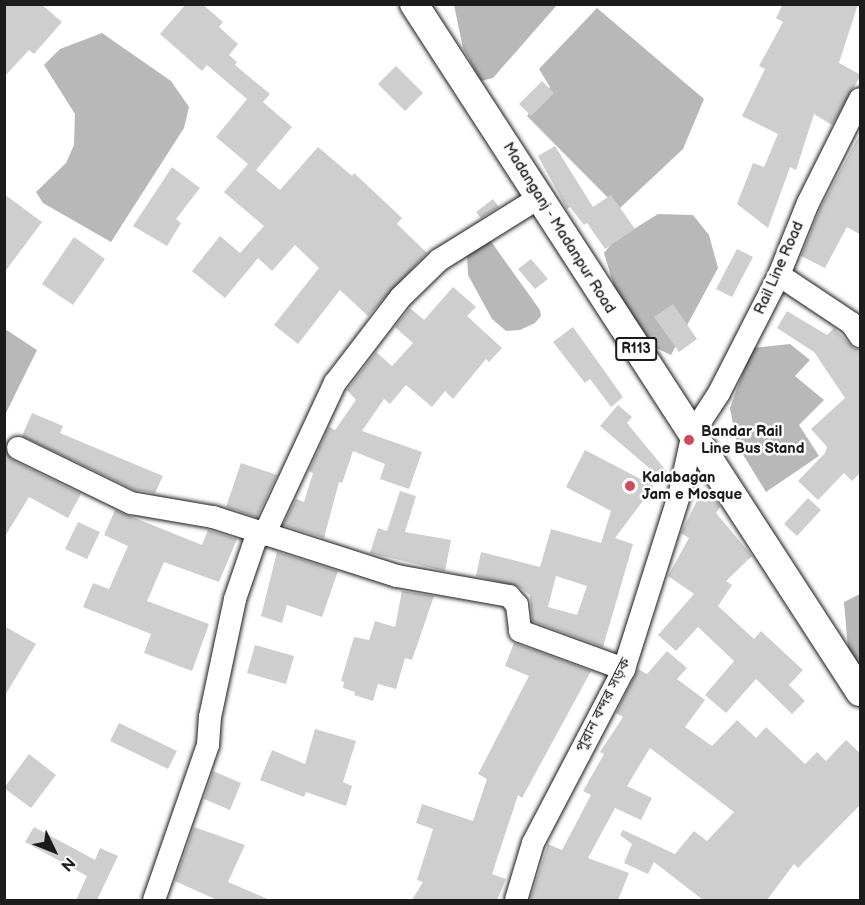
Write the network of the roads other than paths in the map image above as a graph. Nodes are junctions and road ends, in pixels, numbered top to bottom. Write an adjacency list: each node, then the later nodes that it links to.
1 (414, 4): 4 (main road, Madanganj - Madanpur Road / R113)
2 (861, 99): 3 (street, Rail Line Road)
3 (856, 126): 5 (street, Rail Line Road)
4 (542, 196): 7 (main road, Madanganj - Madanpur Road / R113); 9 (street)
5 (779, 275): 6 (street); 7 (street, Rail Line Road)
6 (861, 336)
7 (693, 433): 10 (street, পুরান বন্দর সড়ক); 11 (main road, Madanganj - Madanpur Road / R113)
8 (18, 448): 9 (street)
9 (261, 533): 10 (street); 12 (street)
10 (624, 669): 13 (street, পুরান বন্দর সড়ক)
11 (861, 692)
12 (154, 900)
13 (516, 900)

